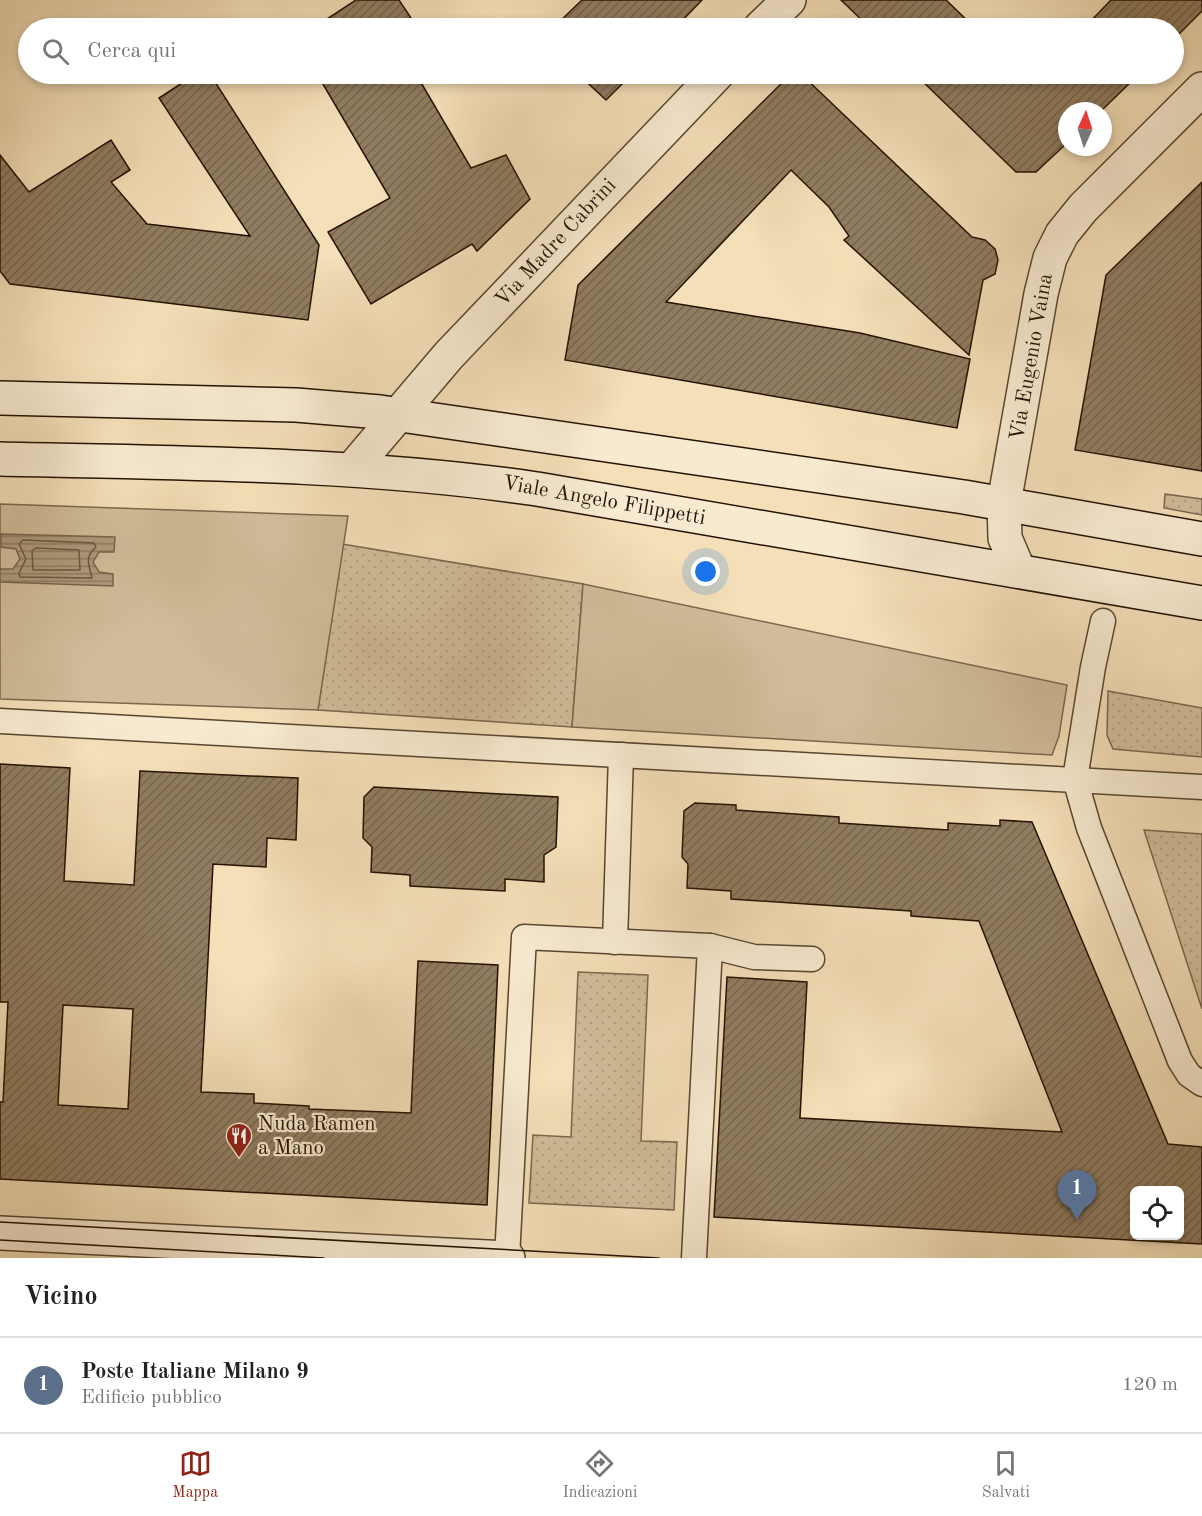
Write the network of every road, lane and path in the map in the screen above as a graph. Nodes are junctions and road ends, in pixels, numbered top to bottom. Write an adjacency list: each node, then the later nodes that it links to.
1 (789, 0): 2 (main road)
2 (770, 18)
3 (707, 84): 6 (main road, Via Madre Cabrini)
4 (1202, 89): 9 (main road, Via Eugenio Vaina)
5 (0, 398): 6 (main road)
6 (397, 414): 8 (main road, Via Madre Cabrini); 9 (main road)
7 (0, 459): 8 (main road, Viale Angelo Filippetti)
8 (353, 468): 11 (main road, Viale Angelo Filippetti)
9 (1004, 503): 10 (main road); 11 (main road, Via Eugenio Vaina)
10 (1202, 539)
11 (1019, 571): 12 (main road, Viale Angelo Filippetti)
12 (1202, 603)
13 (1103, 621): 16 (lane)
14 (0, 721): 15 (lane)
15 (621, 755): 16 (lane); 18 (lane)
16 (1075, 779): 17 (lane); 21 (lane)
17 (1202, 787)
18 (615, 942): 19 (lane); 23 (lane)
19 (710, 946): 20 (lane); 24 (lane)
20 (812, 959)
21 (1202, 1084)
22 (0, 1233): 23 (main road)
23 (508, 1258)
24 (694, 1258)

